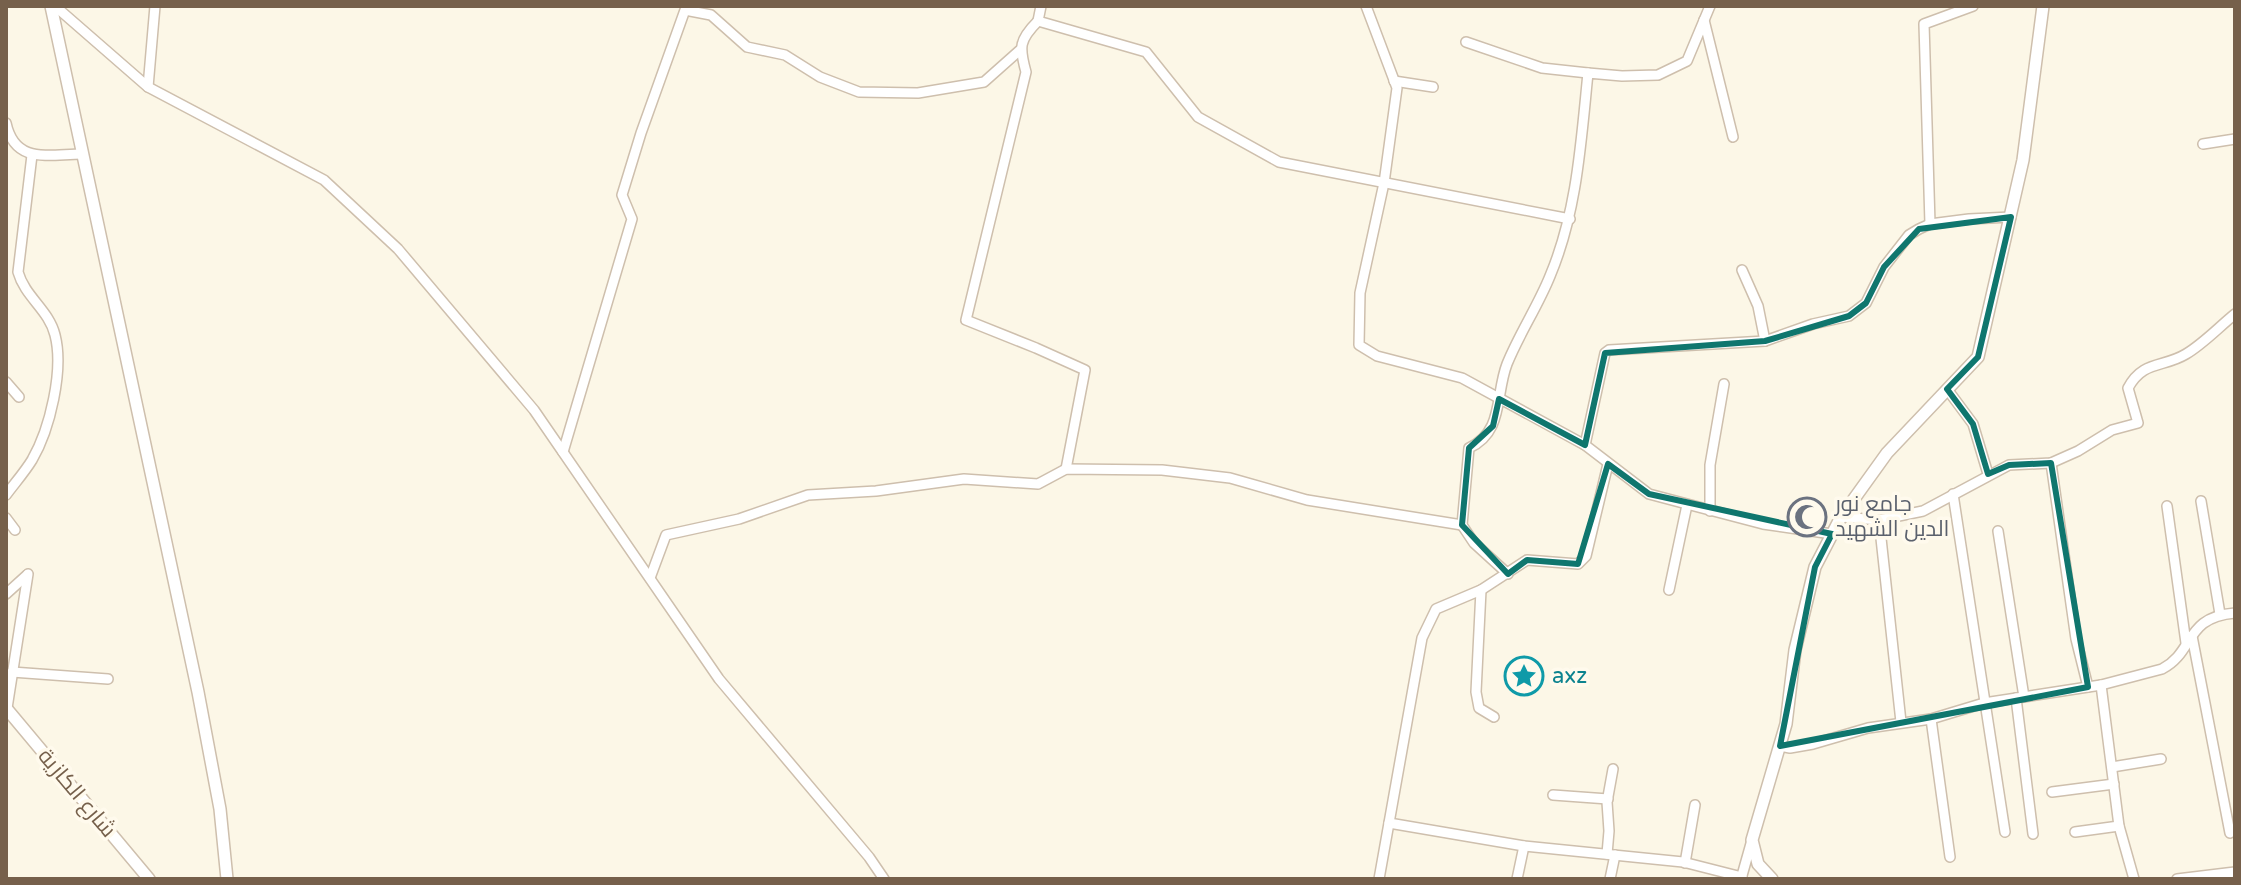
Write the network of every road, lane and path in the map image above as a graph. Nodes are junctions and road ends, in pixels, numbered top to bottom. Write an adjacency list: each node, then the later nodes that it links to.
1 (53, 6): 14 (street); 20 (street)
2 (155, 6): 14 (street)
3 (1041, 6): 9 (street)
4 (1366, 6): 13 (street)
5 (1710, 6): 8 (street)
6 (1973, 6): 25 (street)
7 (2043, 6): 23 (street)
8 (1704, 20): 12 (street); 17 (street)
9 (1038, 21): 11 (street); 22 (street)
10 (1466, 42): 12 (street)
11 (1020, 50): 35 (street); 38 (street)
12 (1588, 73): 24 (street)
13 (1394, 81): 15 (street); 22 (street)
14 (148, 87): 35 (street)
15 (1433, 87)
16 (6, 123): 21 (street)
17 (1733, 137)
18 (2235, 139): 19 (street)
19 (2203, 144)
20 (82, 154): 21 (street); 94 (street)
21 (32, 155): 41 (street)
22 (1384, 183): 24 (street); 33 (street)
23 (2011, 217): 25 (street); 31 (street)
24 (1570, 219): 33 (street)
25 (1930, 224): 28 (street)
26 (1742, 270): 28 (street)
27 (2235, 314): 36 (street)
28 (1765, 341): 34 (street)
29 (6, 382): 32 (street)
30 (1724, 384): 45 (street)
31 (1947, 389): 39 (street); 46 (street)
32 (19, 397)
33 (1499, 399): 34 (street); 49 (street)
34 (1585, 445): 37 (street)
35 (563, 452): 54 (street)
36 (2051, 463): 39 (street); 64 (street)
37 (1608, 464): 43 (street); 53 (street)
38 (1066, 469): 49 (street); 54 (street)
39 (1988, 474): 40 (street)
40 (1953, 494): 48 (street); 66 (street)
41 (6, 495)
42 (2201, 501): 59 (street)
43 (1687, 505): 45 (street); 56 (street)
44 (2167, 506): 60 (street)
45 (1710, 511): 52 (street)
46 (1841, 517): 48 (street); 52 (street)
47 (6, 518): 50 (street)
48 (1879, 520): 70 (street)
49 (1462, 525): 53 (street)
50 (15, 530)
51 (1998, 531): 65 (street)
52 (1832, 534): 71 (street)
53 (1508, 574): 55 (street)
54 (650, 578): 95 (street)
55 (1481, 590): 68 (street); 80 (street)
56 (1669, 590)
57 (6, 594): 61 (street)
58 (2235, 613): 59 (street)
59 (2220, 614): 60 (street)
60 (2189, 639): 63 (street); 84 (street)
61 (12, 672): 62 (street); 67 (street)
62 (108, 679)
63 (2101, 685): 64 (street); 73 (street)
64 (2088, 687): 65 (street)
65 (2020, 698): 66 (street); 85 (street)
66 (1984, 703): 69 (street); 82 (street)
67 (6, 708): 93 (street, شارع الكازية)
68 (1494, 717)
69 (1931, 719): 70 (street); 89 (street)
70 (1901, 722): 71 (street)
71 (1780, 746): 86 (street)
72 (2161, 759): 73 (street)
73 (2112, 767): 75 (street)
74 (1613, 769): 78 (street)
75 (2114, 784): 76 (street); 81 (street)
76 (2052, 792)
77 (1553, 795): 78 (street)
78 (1608, 799): 88 (street)
79 (1695, 805): 90 (street)
80 (1389, 823): 87 (street); 96 (street)
81 (2119, 826): 83 (street); 100 (street)
82 (2005, 832)
83 (2075, 832)
84 (2230, 833)
85 (2033, 834)
86 (1752, 840): 92 (street); 99 (street)
87 (1524, 846): 88 (street); 97 (street)
88 (1611, 855): 90 (street); 98 (street)
89 (1950, 857)
90 (1685, 863): 92 (street)
91 (2235, 872): 101 (street)
92 (1742, 878)
93 (149, 879)
94 (227, 879)
95 (884, 879)
96 (1379, 879)
97 (1517, 879)
98 (1610, 879)
99 (1772, 879)
100 (2134, 879)
101 (2177, 879)

